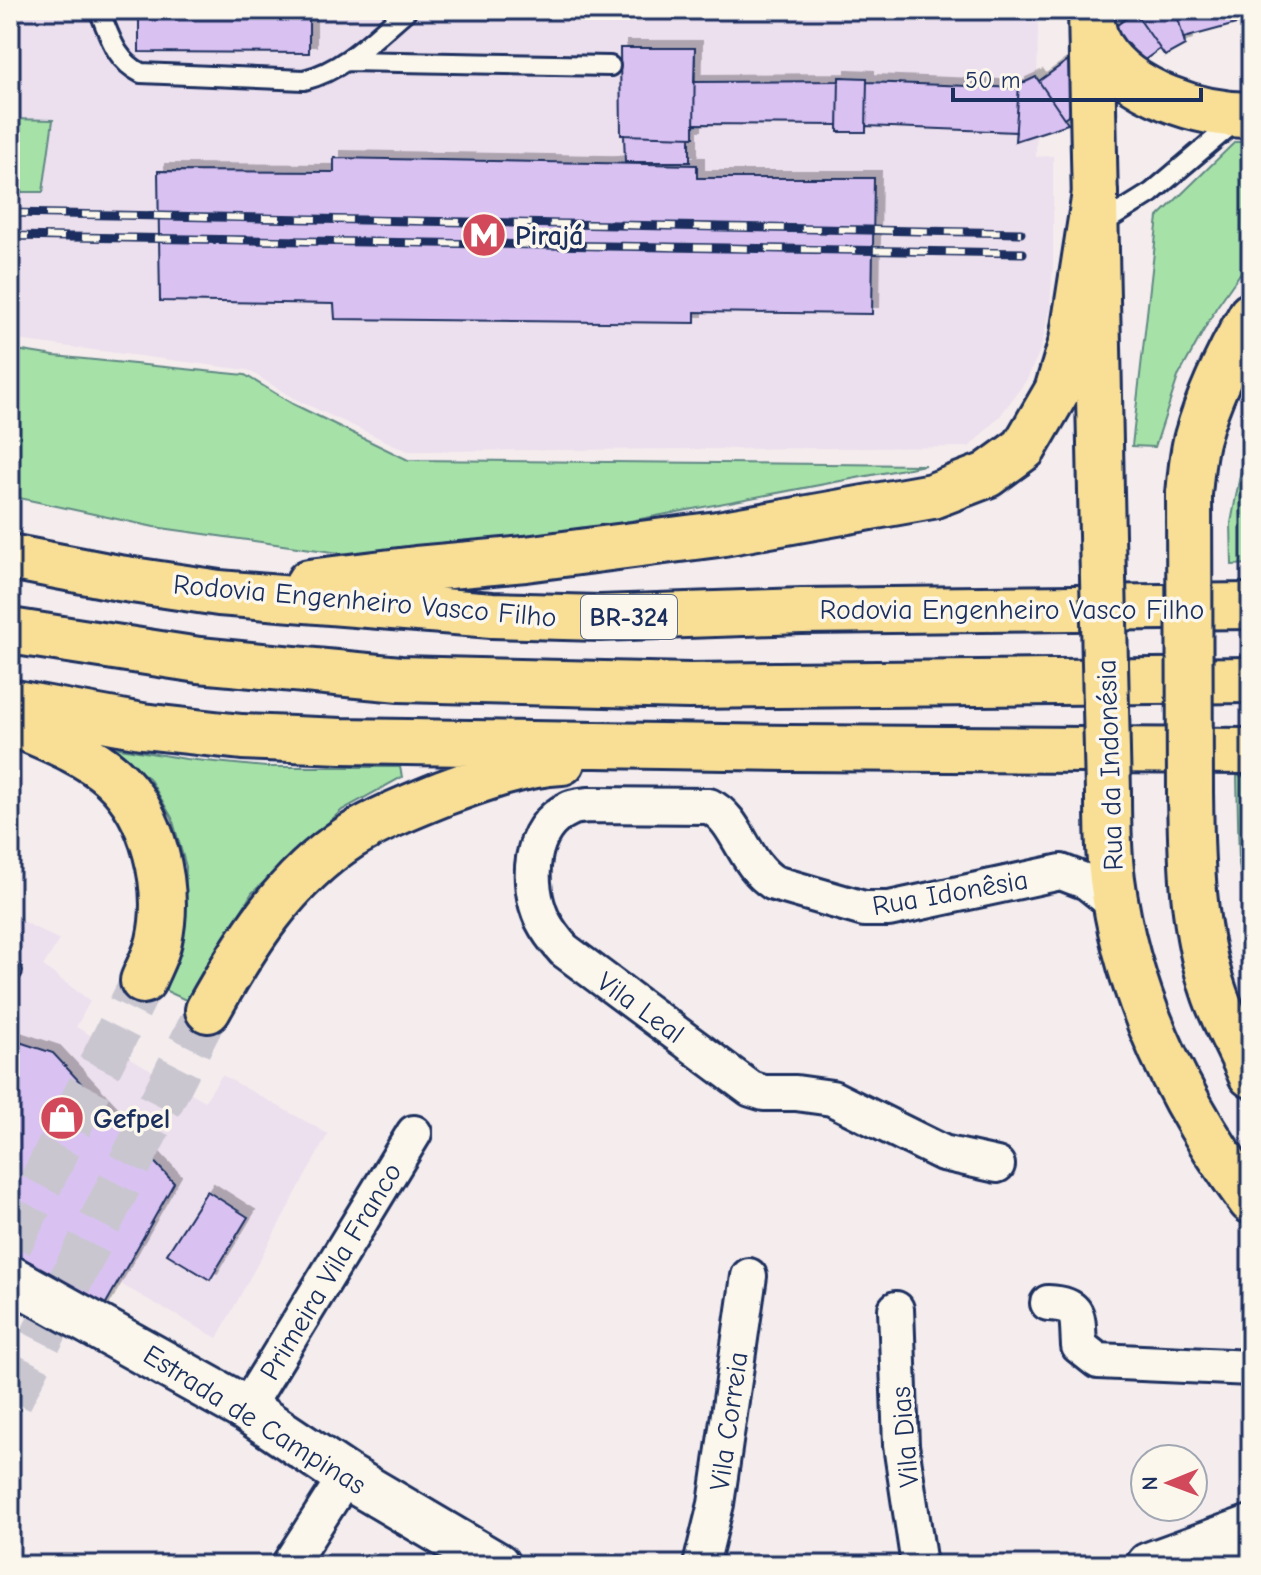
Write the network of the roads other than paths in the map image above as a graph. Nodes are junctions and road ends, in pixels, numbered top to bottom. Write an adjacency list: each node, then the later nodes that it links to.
1 (99, 10): 4 (lane)
2 (407, 10): 4 (lane)
3 (1091, 16): 6 (main road); 7 (main road, Rua da Indonésia)
4 (347, 61): 5 (lane)
5 (610, 66)
6 (1248, 113): 7 (lane)
7 (1095, 211): 10 (main road); 19 (main road, Rua da Indonésia, bridge)
8 (1251, 315): 22 (main road, bridge)
9 (10, 557): 10 (main road, Rodovia Engenheiro Vasco Filho / BR-324)
10 (219, 593): 11 (main road, Rodovia Engenheiro Vasco Filho / BR-324)
11 (1251, 606)
12 (10, 631): 13 (main road)
13 (1251, 680)
14 (10, 702): 16 (main road)
15 (10, 722): 20 (main road)
16 (790, 748): 17 (main road); 21 (main road)
17 (1251, 751)
18 (709, 806): 19 (street, Rua Idonêsia); 24 (street, Vila Leal)
19 (1102, 894): 25 (main road, Rua da Indonésia)
20 (143, 981)
21 (208, 1010)
22 (1250, 1072)
23 (414, 1133): 31 (street, Primeira Vila Franco)
24 (997, 1165)
25 (1251, 1201)
26 (749, 1276): 36 (street, Vila Correia)
27 (10, 1278): 31 (main road, Estrada de Campinas)
28 (1048, 1303): 30 (street)
29 (896, 1309): 37 (street, Vila Dias)
30 (1251, 1368)
31 (246, 1409): 32 (main road, Estrada de Campinas)
32 (346, 1476): 34 (street); 35 (main road, Estrada de Campinas)
33 (1251, 1528): 38 (main road)
34 (289, 1565)
35 (497, 1565)
36 (701, 1565)
37 (919, 1565)
38 (1149, 1565)

